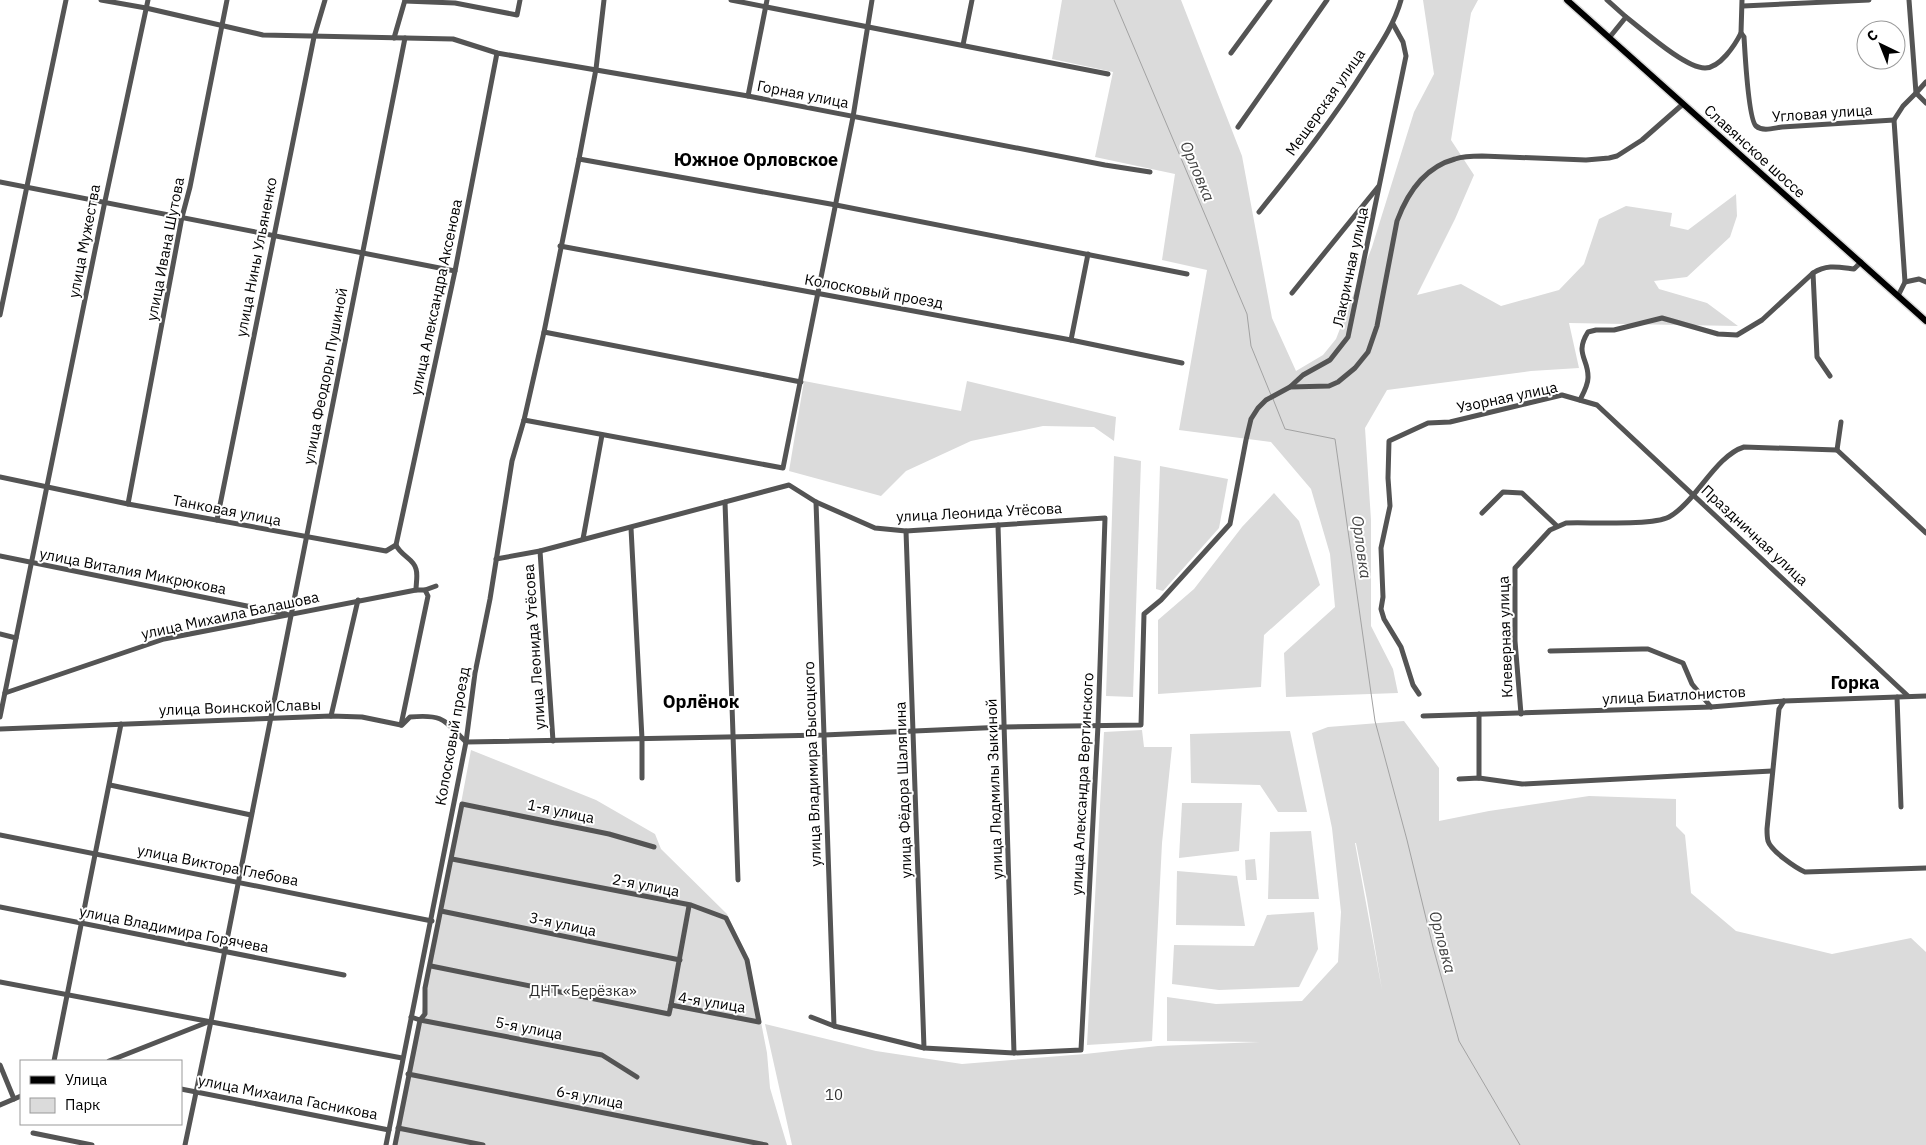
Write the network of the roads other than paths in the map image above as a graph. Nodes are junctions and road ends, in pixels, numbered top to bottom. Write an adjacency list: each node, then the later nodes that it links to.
1 (66, 0): 50 (street)
2 (100, 0): 23 (street, Горная улица)
3 (148, 0): 23 (street, улица Мужества)
4 (227, 0): 26 (street, улица Ивана Шутова)
5 (325, 0): 29 (street, улица Нины Ульяненко)
6 (520, 0): 20 (street)
7 (604, 0): 36 (street, Колосковый проезд)
8 (731, 0): 21 (street)
9 (767, 0): 21 (street, Горная улица)
10 (872, 0): 27 (street, Горная улица)
11 (972, 0): 33 (street)
12 (1270, 0): 35 (street)
13 (1328, 0): 45 (street)
14 (1401, 0): 25 (street, Мещерская улица)
15 (1567, 0): 32 (main road, Славянское шоссе)
16 (1607, 0): 24 (street)
17 (1742, 0): 22 (street)
18 (1869, 0): 22 (street)
19 (1909, 0): 39 (street)
20 (405, 1): 30 (street)
21 (766, 6): 27 (street); 40 (street, Горная улица)
22 (1743, 6): 28 (street)
23 (146, 8): 26 (street, Горная улица); 51 (street, улица Мужества)
24 (1626, 17): 28 (street); 32 (street)
25 (1393, 24): 49 (street, Лакричная улица); 53 (street, Мещерская улица)
26 (222, 25): 29 (street, Горная улица); 54 (street, улица Ивана Шутова)
27 (867, 26): 33 (street); 43 (street, Горная улица)
28 (1741, 33): 44 (street, Угловая улица)
29 (314, 37): 30 (street, Горная улица); 55 (street, улица Нины Ульяненко)
30 (394, 38): 31 (street, Горная улица)
31 (406, 38): 34 (street, Горная улица); 57 (street, улица Феодоры Пушиной)
32 (1610, 38): 42 (main road, Славянское шоссе)
33 (963, 45): 37 (street)
34 (497, 53): 36 (street, Горная улица); 60 (street, улица Александра Аксенова)
35 (1231, 54)
36 (596, 69): 40 (street, Горная улица); 46 (street, Колосковый проезд)
37 (1108, 74)
38 (1926, 82): 39 (street)
39 (1916, 93): 41 (street); 44 (street)
40 (748, 96): 43 (street, Горная улица)
41 (1926, 103)
42 (1683, 104): 59 (main road, Славянское шоссе); 75 (street)
43 (854, 117): 47 (street); 52 (street)
44 (1894, 120): 63 (street)
45 (1238, 127)
46 (579, 159): 52 (street); 56 (street, Колосковый проезд)
47 (1150, 172)
48 (0, 182): 50 (street)
49 (1379, 185): 65 (street, Лакричная улица); 75 (street, Лакричная улица)
50 (28, 187): 51 (street); 68 (street)
51 (105, 201): 54 (street); 82 (street, улица Мужества)
52 (836, 206): 58 (street); 66 (street)
53 (1259, 212)
54 (182, 217): 55 (street); 86 (street, улица Ивана Шутова)
55 (273, 234): 57 (street); 89 (street, улица Нины Ульяненко)
56 (560, 246): 66 (street, Колосковый проезд); 70 (street, Колосковый проезд)
57 (362, 252): 60 (street); 95 (street, улица Феодоры Пушиной)
58 (1088, 254): 62 (street); 71 (street)
59 (1861, 262): 61 (street); 67 (main road, Славянское шоссе)
60 (455, 271): 97 (street, улица Александра Аксенова)
61 (1813, 272): 73 (street); 76 (street, Узорная улица)
62 (1187, 274)
63 (1905, 282): 64 (street); 67 (street)
64 (1926, 282)
65 (1292, 293)
66 (819, 294): 71 (street, Колосковый проезд); 74 (street)
67 (1898, 296): 69 (main road, Славянское шоссе)
68 (0, 315)
69 (1926, 321)
70 (544, 332): 74 (street); 77 (street, Колосковый проезд)
71 (1072, 340): 72 (street, Колосковый проезд)
72 (1182, 363)
73 (1830, 376)
74 (801, 382): 79 (street)
75 (1290, 387): 124 (street, Лакричная улица)
76 (1580, 400): 83 (street, Праздничная улица); 111 (street, Узорная улица)
77 (524, 420): 79 (street); 100 (street, Колосковый проезд)
78 (1841, 422): 80 (street)
79 (602, 435): 96 (street)
80 (1837, 450): 83 (street); 94 (street)
81 (0, 477): 82 (street, Танковая улица)
82 (48, 488): 86 (street, Танковая улица); 101 (street, улица Мужества)
83 (1694, 494): 91 (street); 112 (street, Праздничная улица)
84 (725, 502): 85 (street, улица Леонида Утёсова); 92 (street, улица Леонида Утёсова); 130 (street)
85 (816, 502): 93 (street, улица Леонида Утёсова); 129 (street, улица Владимира Высоцкого)
86 (128, 504): 89 (street, Танковая улица)
87 (1482, 513): 91 (street)
88 (1105, 518): 90 (street, улица Леонида Утёсова); 124 (street, улица Александра Вертинского)
89 (217, 520): 95 (street, Танковая улица)
90 (998, 525): 93 (street, улица Леонида Утёсова); 126 (street, улица Людмилы Зыкиной)
91 (1557, 526): 118 (street, Клеверная улица)
92 (631, 528): 96 (street, улица Леонида Утёсова); 131 (street)
93 (906, 531): 128 (street, улица Фёдора Шаляпина)
94 (1926, 533)
95 (306, 538): 97 (street, Танковая улица); 106 (street, улица Феодоры Пушиной)
96 (583, 539): 98 (street, улица Леонида Утёсова)
97 (396, 545): 103 (street)
98 (540, 551): 100 (street, улица Леонида Утёсова); 132 (street, улица Леонида Утёсова)
99 (0, 556): 101 (street, улица Виталия Микрюкова)
100 (496, 559): 133 (street, Колосковый проезд)
101 (32, 563): 106 (street, улица Виталия Микрюкова); 108 (street, улица Мужества)
102 (436, 586): 104 (street, улица Михаила Балашова)
103 (416, 590): 104 (street, улица Михаила Балашова); 105 (street, улица Михаила Балашова)
104 (425, 590): 125 (street)
105 (358, 600): 106 (street, улица Михаила Балашова); 119 (street)
106 (291, 615): 110 (street, улица Михаила Балашова); 122 (street, улица Феодоры Пушиной)
107 (0, 634): 108 (street)
108 (16, 638): 110 (street, улица Мужества)
109 (1550, 651): 116 (street)
110 (5, 693): 121 (street, улица Мужества)
111 (1419, 694)
112 (1908, 696): 113 (street, улица Биатлонистов); 114 (street, улица Биатлонистов)
113 (1926, 696)
114 (1898, 697): 115 (street, улица Биатлонистов); 139 (street)
115 (1784, 701): 116 (street, улица Биатлонистов); 134 (street)
116 (1711, 707): 118 (street, улица Биатлонистов)
117 (1479, 714): 118 (street, улица Биатлонистов); 120 (street, улица Биатлонистов); 136 (street)
118 (1521, 714)
119 (332, 716): 122 (street, улица Воинской Славы); 125 (street, улица Воинской Славы)
120 (1424, 716)
121 (0, 717)
122 (270, 718): 123 (street, улица Воинской Славы); 140 (street, улица Феодоры Пушиной)
123 (121, 724): 127 (street, улица Воинской Славы); 138 (street)
124 (1098, 724): 126 (street); 167 (street, улица Александра Вертинского)
125 (401, 725): 133 (street)
126 (1005, 728): 128 (street); 167 (street, улица Людмилы Зыкиной)
127 (0, 729)
128 (914, 731): 129 (street); 166 (street, улица Фёдора Шаляпина)
129 (824, 735): 130 (street); 165 (street, улица Владимира Высоцкого)
130 (734, 736): 131 (street); 146 (street)
131 (642, 739): 132 (street); 135 (street)
132 (552, 741): 133 (street)
133 (466, 742): 151 (street, Колосковый проезд)
134 (1772, 771): 136 (street); 145 (street)
135 (642, 778)
136 (1479, 778): 137 (street)
137 (1459, 779)
138 (110, 785): 140 (street); 143 (street)
139 (1901, 807)
140 (251, 815): 147 (street, улица Феодоры Пушиной)
141 (0, 835): 143 (street, улица Виктора Глебова)
142 (654, 848): 144 (street, 1-я улица)
143 (95, 854): 147 (street, улица Виктора Глебова); 152 (street)
144 (452, 859): 148 (street, 2-я улица); 150 (street)
145 (1926, 868)
146 (738, 880)
147 (239, 882): 151 (street, улица Виктора Глебова); 153 (street, улица Феодоры Пушиной)
148 (689, 906): 154 (street); 164 (street, 2-я улица)
149 (0, 907): 152 (street, улица Владимира Горячева)
150 (441, 911): 154 (street, 3-я улица); 155 (street)
151 (432, 921): 160 (street, Колосковый проезд)
152 (82, 923): 153 (street, улица Владимира Горячева); 158 (street)
153 (224, 952): 156 (street, улица Владимира Горячева); 163 (street, улица Феодоры Пушиной)
154 (680, 960): 159 (street)
155 (431, 966): 159 (street, 4-я улица); 162 (street)
156 (344, 975)
157 (0, 982): 158 (street)
158 (68, 996): 163 (street); 169 (street)
159 (671, 1005): 164 (street, 4-я улица)
160 (411, 1017): 162 (street, 5-я улица); 168 (street, Колосковый проезд)
161 (811, 1017): 165 (street)
162 (420, 1020): 172 (street); 173 (street, 5-я улица)
163 (211, 1021): 168 (street); 170 (street); 175 (street, улица Феодоры Пушиной)
164 (759, 1022)
165 (834, 1026): 166 (street)
166 (924, 1048): 167 (street)
167 (1014, 1053)
168 (402, 1058): 180 (street, Колосковый проезд)
169 (54, 1060)
170 (112, 1060)
171 (0, 1065): 177 (street)
172 (408, 1074): 179 (street); 187 (street, 6-я улица)
173 (637, 1077)
174 (182, 1089): 175 (street, улица Михаила Гасникова)
175 (196, 1092): 180 (street, улица Михаила Гасникова); 183 (street, улица Феодоры Пушиной)
176 (20, 1097): 177 (street)
177 (14, 1100): 178 (street)
178 (0, 1105)
179 (398, 1128): 185 (street); 186 (street)
180 (389, 1130): 184 (street, Колосковый проезд)
181 (33, 1133): 182 (street)
182 (92, 1145)
183 (185, 1145)
184 (386, 1145)
185 (395, 1145)
186 (483, 1145)
187 (766, 1145)

